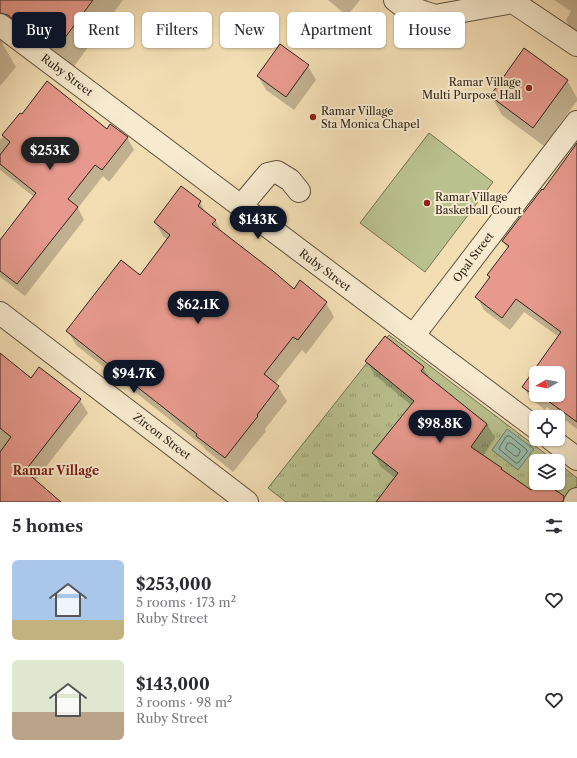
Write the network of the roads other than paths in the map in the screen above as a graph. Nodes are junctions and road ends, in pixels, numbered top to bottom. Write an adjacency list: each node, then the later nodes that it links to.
1 (395, 0): 2 (street)
2 (511, 1): 4 (street)
3 (0, 25): 7 (street, Ruby Street)
4 (577, 45)
5 (577, 122): 9 (street, Opal Street)
6 (299, 192): 7 (street)
7 (241, 206): 9 (street, Ruby Street)
8 (0, 313): 14 (street, Zircon Street)
9 (413, 336): 10 (street, Ruby Street)
10 (529, 423)
11 (560, 446): 12 (street)
12 (577, 459)
13 (577, 499): 15 (street)
14 (247, 502)
15 (575, 502)

